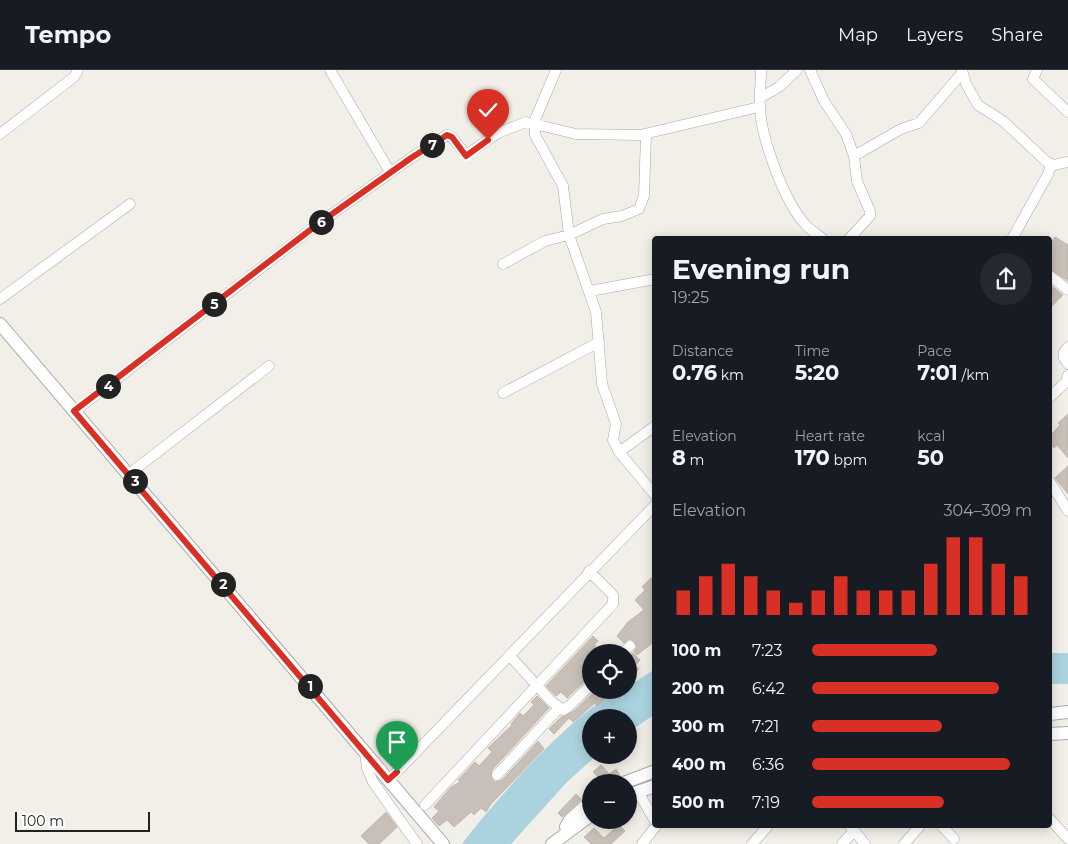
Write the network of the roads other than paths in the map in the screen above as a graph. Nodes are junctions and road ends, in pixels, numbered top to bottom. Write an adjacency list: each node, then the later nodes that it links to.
1 (78, 70): 12 (street)
2 (330, 70): 17 (street)
3 (556, 70): 11 (street)
4 (761, 70): 9 (street)
5 (797, 70): 9 (street)
6 (810, 70): 14 (street)
7 (1037, 70): 10 (street)
8 (962, 71): 14 (street); 16 (street)
9 (760, 102): 13 (street); 20 (street)
10 (1068, 112)
11 (535, 123): 13 (street); 17 (street); 19 (street)
12 (0, 134)
13 (646, 135): 19 (street)
14 (854, 156): 21 (street)
15 (1068, 162): 16 (street)
16 (1051, 165): 22 (street)
17 (390, 172): 37 (street)
18 (130, 204): 28 (street)
19 (569, 235): 23 (street); 27 (street)
20 (819, 236)
21 (852, 236)
22 (1014, 236)
23 (503, 264)
24 (1052, 278): 26 (street)
25 (652, 279): 27 (street)
26 (1068, 290)
27 (590, 292): 30 (street)
28 (0, 299)
29 (0, 324): 37 (street)
30 (599, 342): 35 (street); 39 (street)
31 (1068, 347): 32 (street)
32 (1068, 364)
33 (269, 366): 40 (street)
34 (1068, 375): 36 (street)
35 (503, 393)
36 (1052, 395)
37 (74, 411): 40 (street)
38 (652, 428): 39 (street)
39 (619, 452): 42 (street)
40 (129, 474): 54 (street)
41 (1052, 485): 44 (street)
42 (652, 491)
43 (652, 507): 45 (street)
44 (1068, 511)
45 (589, 571): 46 (street); 47 (street)
46 (509, 655): 47 (street); 58 (street)
47 (537, 685): 49 (street); 62 (street)
48 (582, 694): 49 (street)
49 (559, 708): 56 (street)
50 (1068, 712): 51 (street)
51 (1052, 714)
52 (1068, 733): 53 (street)
53 (1052, 734)
54 (365, 752): 58 (street); 75 (street)
55 (652, 772): 57 (street)
56 (497, 775)
57 (637, 778)
58 (388, 780): 76 (street)
59 (652, 787): 60 (street)
60 (637, 793)
61 (637, 799): 64 (street)
62 (425, 805)
63 (582, 809): 74 (street)
64 (652, 817)
65 (582, 821): 74 (street)
66 (1052, 821): 73 (street)
67 (654, 828): 77 (street)
68 (766, 828): 78 (street)
69 (918, 828): 81 (street)
70 (944, 828): 72 (street)
71 (852, 829): 79 (street); 80 (street)
72 (954, 839)
73 (1068, 839)
74 (556, 840)
75 (417, 844)
76 (443, 844)
77 (642, 844)
78 (752, 844)
79 (842, 844)
80 (865, 844)
81 (904, 844)

